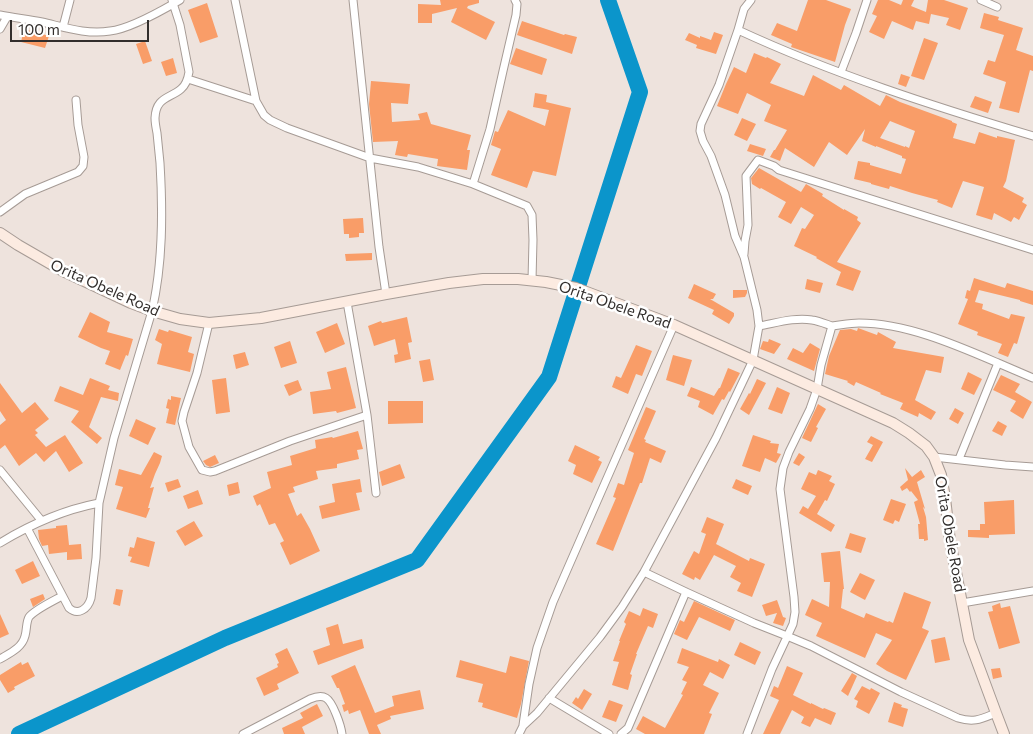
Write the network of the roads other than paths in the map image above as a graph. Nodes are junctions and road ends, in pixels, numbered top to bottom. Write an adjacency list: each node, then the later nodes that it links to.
1 (70, 0): 11 (street)
2 (235, 0): 17 (street)
3 (353, 0): 19 (street)
4 (515, 0): 20 (street)
5 (751, 0): 13 (street)
6 (867, 0): 14 (street)
7 (981, 0): 9 (street)
8 (175, 1): 11 (street); 15 (street)
9 (997, 6)
10 (4, 16): 11 (street); 12 (street)
11 (63, 27)
12 (0, 29)
13 (738, 30): 14 (street); 24 (street)
14 (841, 72): 18 (street)
15 (188, 79): 17 (street); 28 (street)
16 (76, 100): 21 (street)
17 (256, 101): 19 (street)
18 (1033, 136)
19 (370, 158): 20 (street); 26 (street)
20 (473, 184): 25 (street)
21 (0, 212)
22 (0, 233): 28 (main road, Orita Obele Road)
23 (1033, 250): 24 (street)
24 (744, 257): 31 (street)
25 (532, 280): 26 (main road, Orita Obele Road); 30 (main road, Orita Obele Road)
26 (386, 294): 27 (main road, Orita Obele Road)
27 (348, 302): 29 (main road, Orita Obele Road); 37 (street)
28 (152, 311): 29 (main road, Orita Obele Road); 43 (street)
29 (209, 323): 37 (street)
30 (674, 325): 33 (main road, Orita Obele Road); 56 (street)
31 (759, 326): 32 (street); 33 (street)
32 (832, 326): 34 (street); 36 (street)
33 (753, 360): 36 (main road, Orita Obele Road); 47 (street)
34 (998, 363): 35 (street); 39 (street)
35 (1033, 378)
36 (817, 389): 38 (main road, Orita Obele Road); 52 (street)
37 (367, 415): 42 (street)
38 (934, 457): 39 (street); 51 (main road, Orita Obele Road)
39 (959, 459): 40 (street)
40 (1033, 467)
41 (0, 470): 44 (street)
42 (376, 493)
43 (99, 503): 44 (street); 50 (street)
44 (42, 520): 45 (street)
45 (27, 528): 46 (street); 50 (street)
46 (0, 543)
47 (644, 572): 49 (street); 54 (street)
48 (1033, 591): 51 (street)
49 (686, 592): 52 (street); 61 (street)
50 (62, 596): 53 (street)
51 (962, 602): 55 (main road, Orita Obele Road)
52 (787, 636): 55 (street); 62 (street)
53 (0, 659)
54 (549, 698): 56 (street); 60 (street)
55 (996, 713): 63 (main road, Orita Obele Road)
56 (523, 726): 59 (street)
57 (243, 734): 58 (street)
58 (342, 734)
59 (519, 734)
60 (610, 734)
61 (621, 734)
62 (747, 734)
63 (1004, 734)

